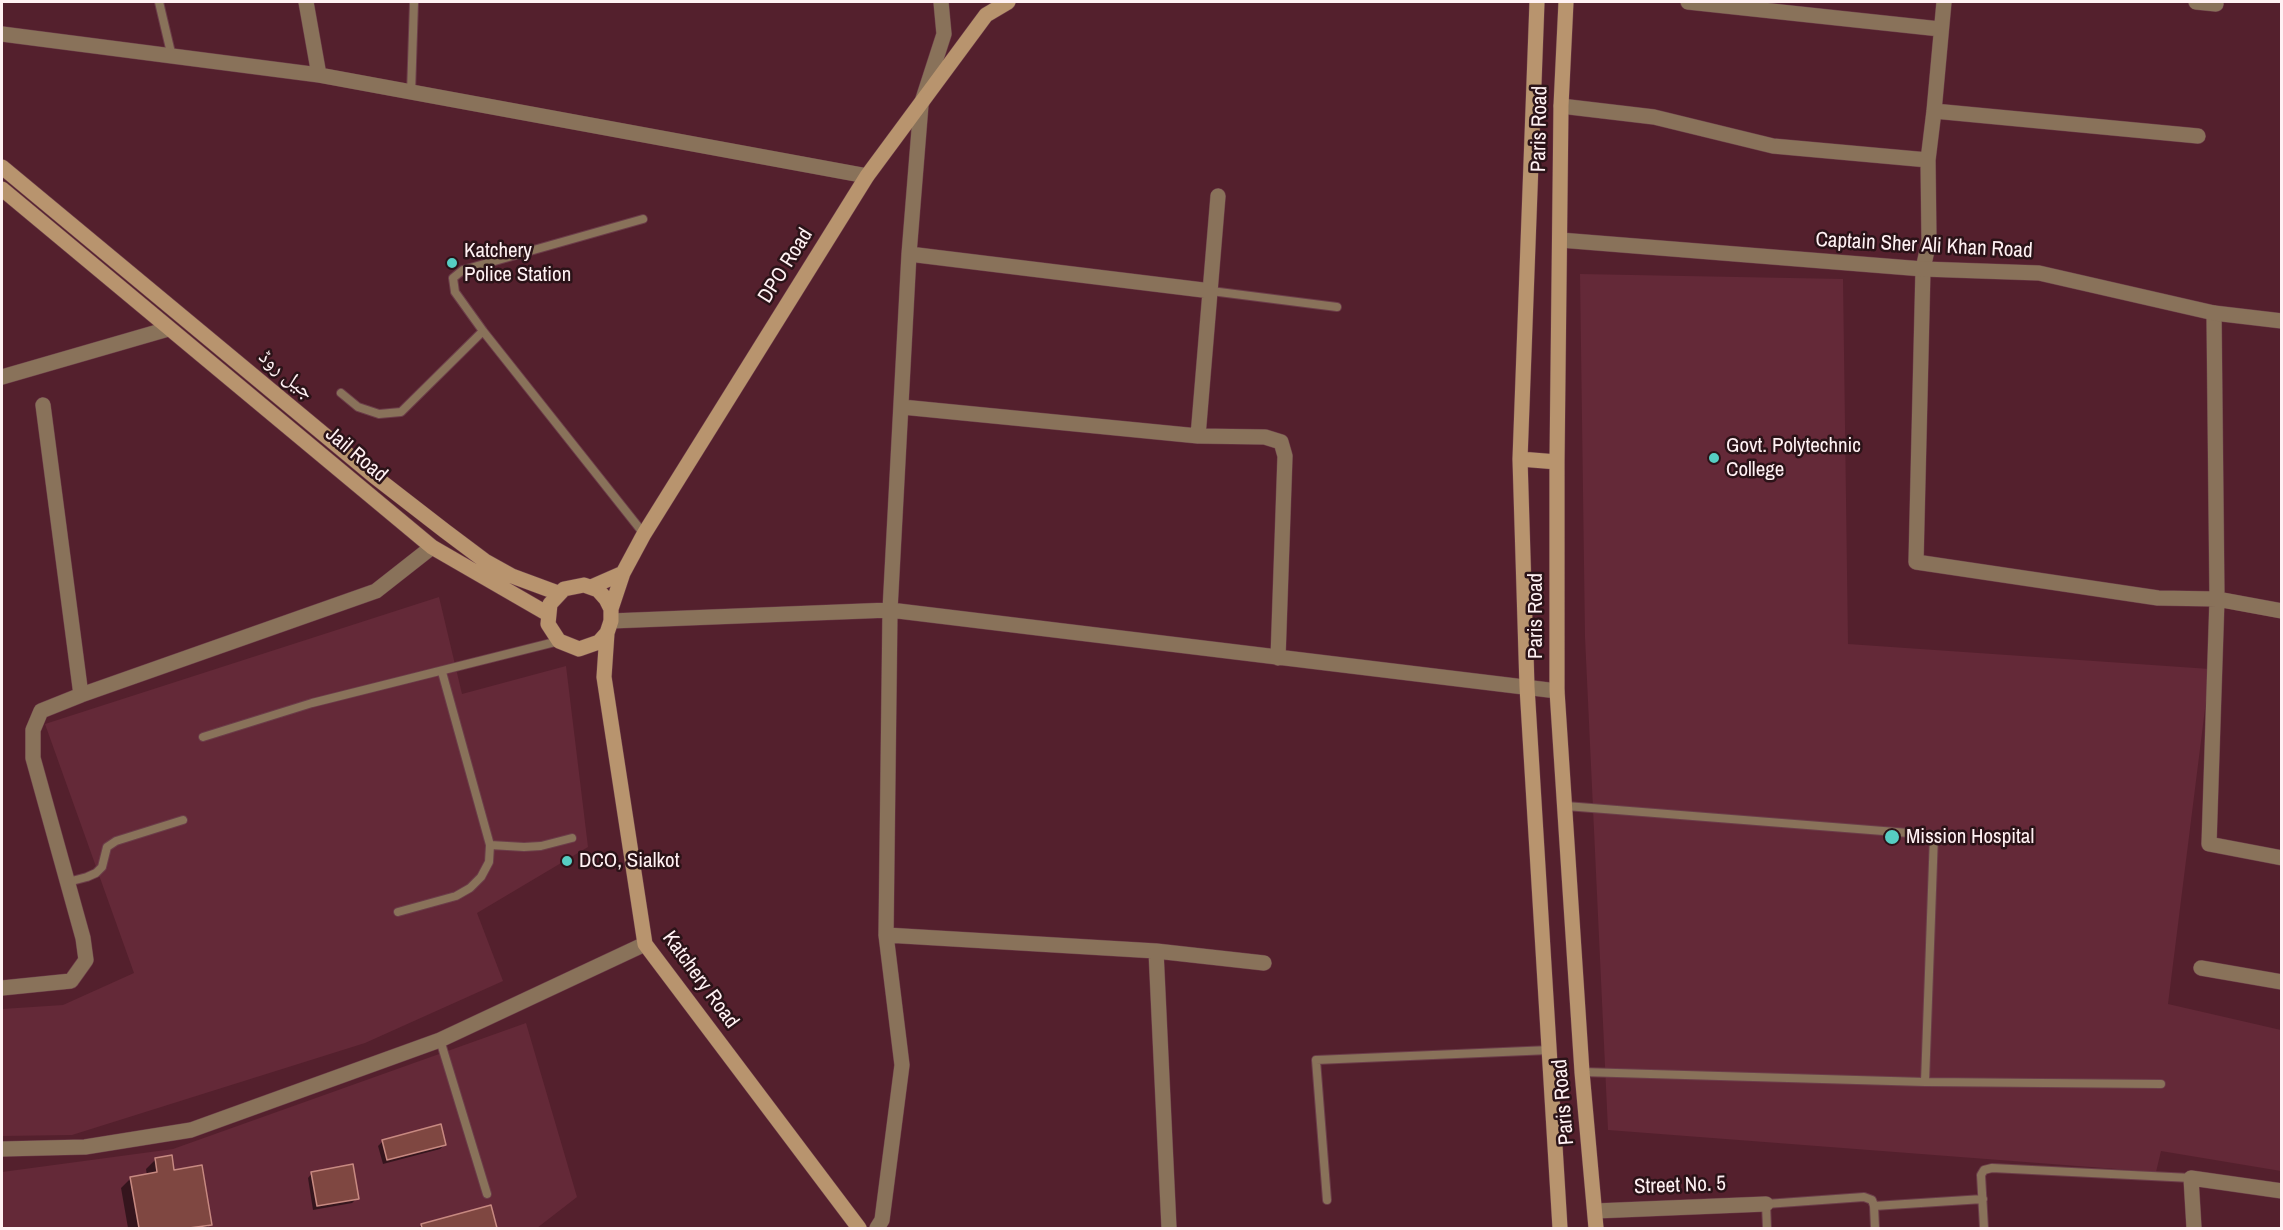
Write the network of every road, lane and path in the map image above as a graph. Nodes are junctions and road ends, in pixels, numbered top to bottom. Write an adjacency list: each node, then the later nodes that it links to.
1 (159, 2): 14 (lane)
2 (306, 2): 15 (street)
3 (414, 2): 16 (lane)
4 (941, 2): 17 (street)
5 (1008, 2): 17 (main road, DPO Road)
6 (1537, 2): 42 (main road, Paris Road)
7 (1566, 2): 18 (main road, Paris Road)
8 (1688, 2): 12 (street)
9 (1944, 2): 12 (street)
10 (2196, 2): 11 (street)
11 (2216, 3)
12 (1940, 29): 19 (street)
13 (2, 34): 14 (street)
14 (172, 57): 15 (street)
15 (319, 75): 16 (street)
16 (411, 93): 23 (street)
17 (921, 105): 23 (main road, DPO Road); 28 (street)
18 (1561, 106): 21 (street); 27 (main road, Paris Road)
19 (1934, 111): 20 (street); 21 (street)
20 (2198, 136)
21 (1928, 160): 29 (street)
22 (2, 167): 34 (main road, جیل روڈ)
23 (867, 176): 44 (main road, DPO Road)
24 (2, 189): 35 (main road, Jail Road)
25 (1218, 196): 30 (street)
26 (643, 219): 36 (lane)
27 (1560, 240): 29 (street, Captain Sher Ali Khan Road); 43 (main road, Paris Road)
28 (909, 254): 30 (street); 40 (street)
29 (1923, 269): 32 (street, Captain Sher Ali Khan Road); 49 (street)
30 (1211, 291): 31 (lane); 41 (street)
31 (1337, 307)
32 (2214, 313): 33 (street, Captain Sher Ali Khan Road); 49 (street)
33 (2282, 321)
34 (190, 322): 35 (main road); 48 (main road, جیل روڈ)
35 (168, 329): 37 (street); 45 (main road, Jail Road)
36 (483, 331): 38 (lane); 44 (lane)
37 (2, 376)
38 (341, 393)
39 (43, 405): 61 (street)
40 (902, 407): 41 (street); 50 (street)
41 (1198, 436): 56 (street)
42 (1520, 459): 43 (main road); 59 (main road, Paris Road)
43 (1557, 462): 60 (main road, Paris Road)
44 (644, 534): 46 (main road, DPO Road)
45 (432, 547): 52 (main road, Jail Road); 61 (street)
46 (623, 573): 47 (main road); 53 (main road, DPO Road)
47 (591, 587): 48 (main road); 53 (main road)
48 (558, 593): 52 (main road)
49 (2217, 599): 51 (street); 67 (street)
50 (890, 610): 53 (street); 56 (street); 70 (street)
51 (2282, 611)
52 (548, 614): 54 (main road)
53 (610, 621): 55 (main road); 58 (main road, DPO Road)
54 (559, 642): 55 (main road); 57 (lane)
55 (589, 647): 58 (main road)
56 (1278, 657): 59 (street)
57 (441, 672): 62 (lane); 66 (lane)
58 (604, 677): 71 (main road, Katchery Road)
59 (1527, 687): 60 (street); 78 (main road, Paris Road)
60 (1557, 690): 63 (main road, Paris Road)
61 (81, 694): 68 (street)
62 (204, 737)
63 (1566, 806): 79 (main road, Paris Road); 80 (lane)
64 (183, 820): 68 (lane)
65 (572, 838): 66 (lane)
66 (490, 845): 69 (lane)
67 (2282, 858)
68 (68, 882): 76 (street)
69 (398, 912)
70 (886, 935): 72 (street); 92 (street)
71 (645, 944): 77 (street); 91 (main road, Katchery Road)
72 (1156, 951): 73 (street); 93 (street)
73 (1264, 963)
74 (2201, 968): 75 (street)
75 (2282, 982)
76 (2, 988)
77 (440, 1041): 82 (street); 85 (lane)
78 (1550, 1050): 87 (lane); 94 (main road, Paris Road)
79 (1582, 1072): 80 (lane); 90 (main road, Paris Road)
80 (1925, 1082): 81 (lane)
81 (2161, 1084)
82 (2, 1149)
83 (2191, 1178): 84 (street); 86 (lane); 99 (street)
84 (2282, 1191)
85 (487, 1194)
86 (1983, 1199): 89 (lane); 98 (lane)
87 (1327, 1200)
88 (1766, 1204): 89 (lane); 90 (street, Street No. 5); 96 (lane)
89 (1874, 1206): 97 (lane)
90 (1595, 1211): 95 (main road, Paris Road)
91 (859, 1228)
92 (877, 1228)
93 (1169, 1228)
94 (1560, 1228)
95 (1596, 1228)
96 (1767, 1228)
97 (1875, 1228)
98 (1984, 1228)
99 (2194, 1228)

